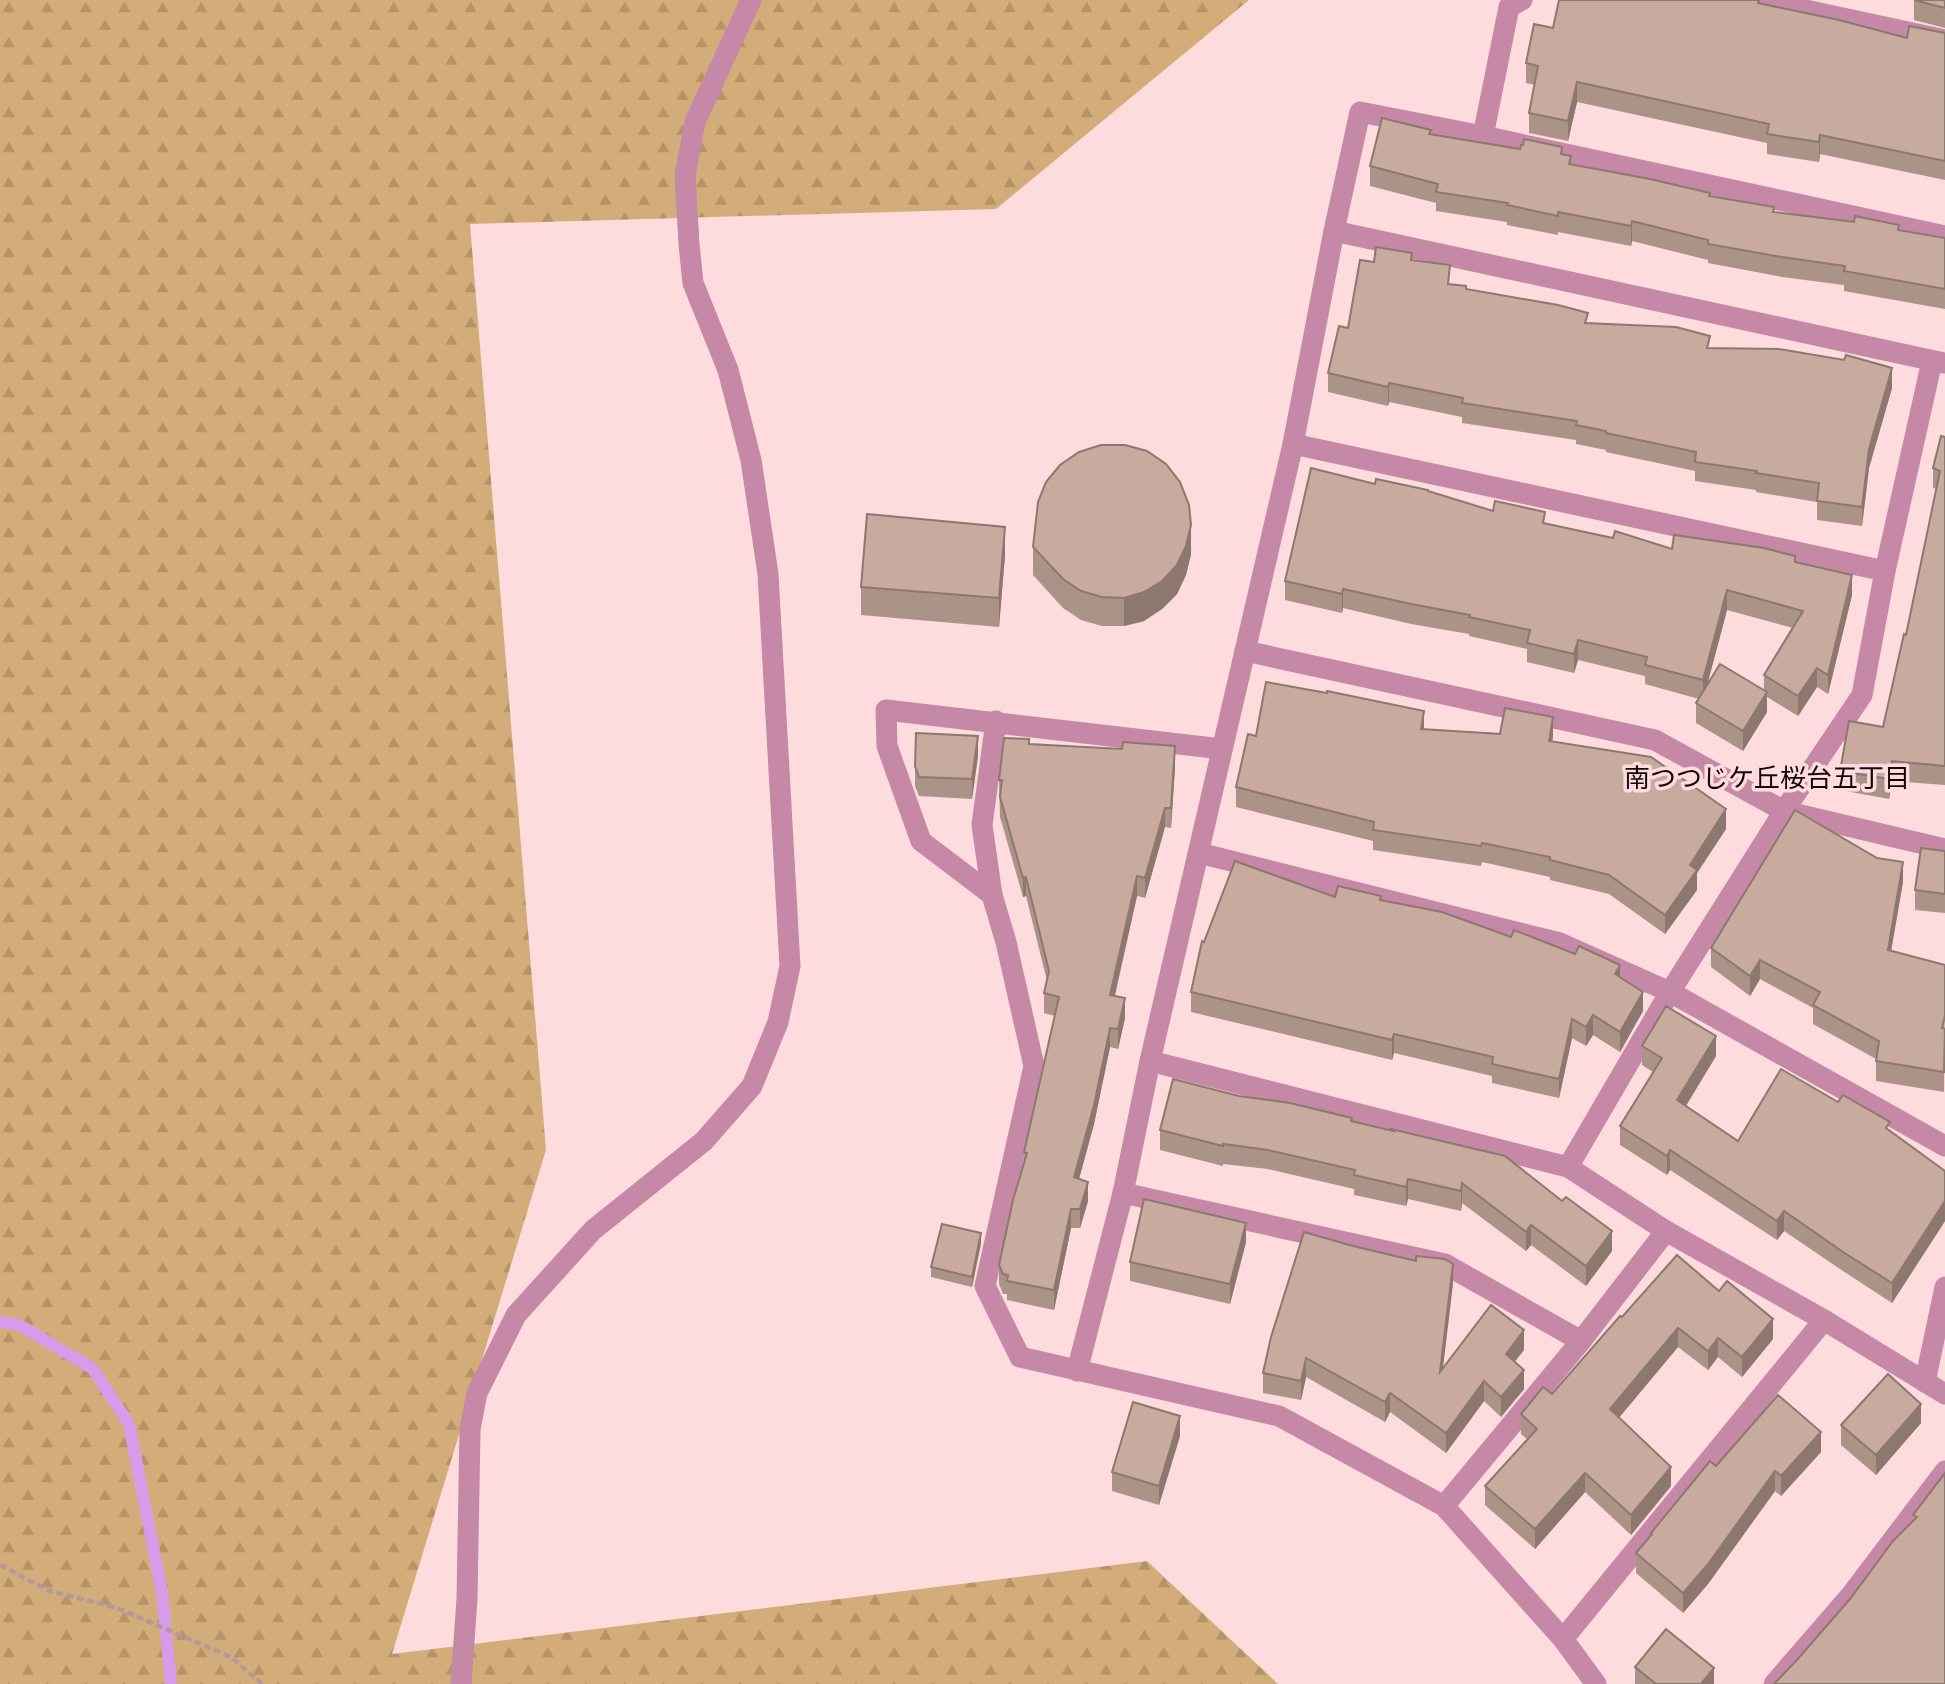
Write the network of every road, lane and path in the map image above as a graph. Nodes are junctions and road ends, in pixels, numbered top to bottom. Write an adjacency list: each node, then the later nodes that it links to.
1 (751, 0): 35 (street)
2 (1522, 0): 5 (street)
3 (1759, 0): 4 (street)
4 (1945, 40)
5 (1483, 136): 6 (street); 7 (street)
6 (1334, 231): 8 (street); 9 (street)
7 (1945, 236)
8 (1938, 362): 10 (street)
9 (1293, 443): 10 (street); 11 (street)
10 (1885, 571): 14 (street)
11 (1245, 651): 13 (street); 14 (street)
12 (996, 722): 13 (street); 17 (street); 17 (street)
13 (1222, 750): 16 (street)
14 (1784, 811): 15 (street); 18 (street)
15 (1945, 849)
16 (1199, 853): 18 (street); 19 (street)
17 (992, 895): 27 (street)
18 (1670, 992): 20 (street); 21 (street)
19 (1150, 1061): 21 (street); 22 (street)
20 (1945, 1146)
21 (1568, 1167): 23 (street)
22 (1123, 1193): 26 (street); 27 (street)
23 (1666, 1231): 25 (street); 26 (street)
24 (1945, 1287): 28 (street)
25 (1824, 1320): 28 (street); 33 (street)
26 (1581, 1341): 31 (street)
27 (1077, 1371): 31 (street)
28 (1924, 1382): 29 (street)
29 (1945, 1394)
30 (1945, 1471): 37 (street)
31 (1444, 1506): 33 (street)
32 (0, 1565): 34 (path)
33 (1563, 1639): 36 (street)
34 (261, 1684)
35 (461, 1684)
36 (1596, 1684)
37 (1774, 1684)

